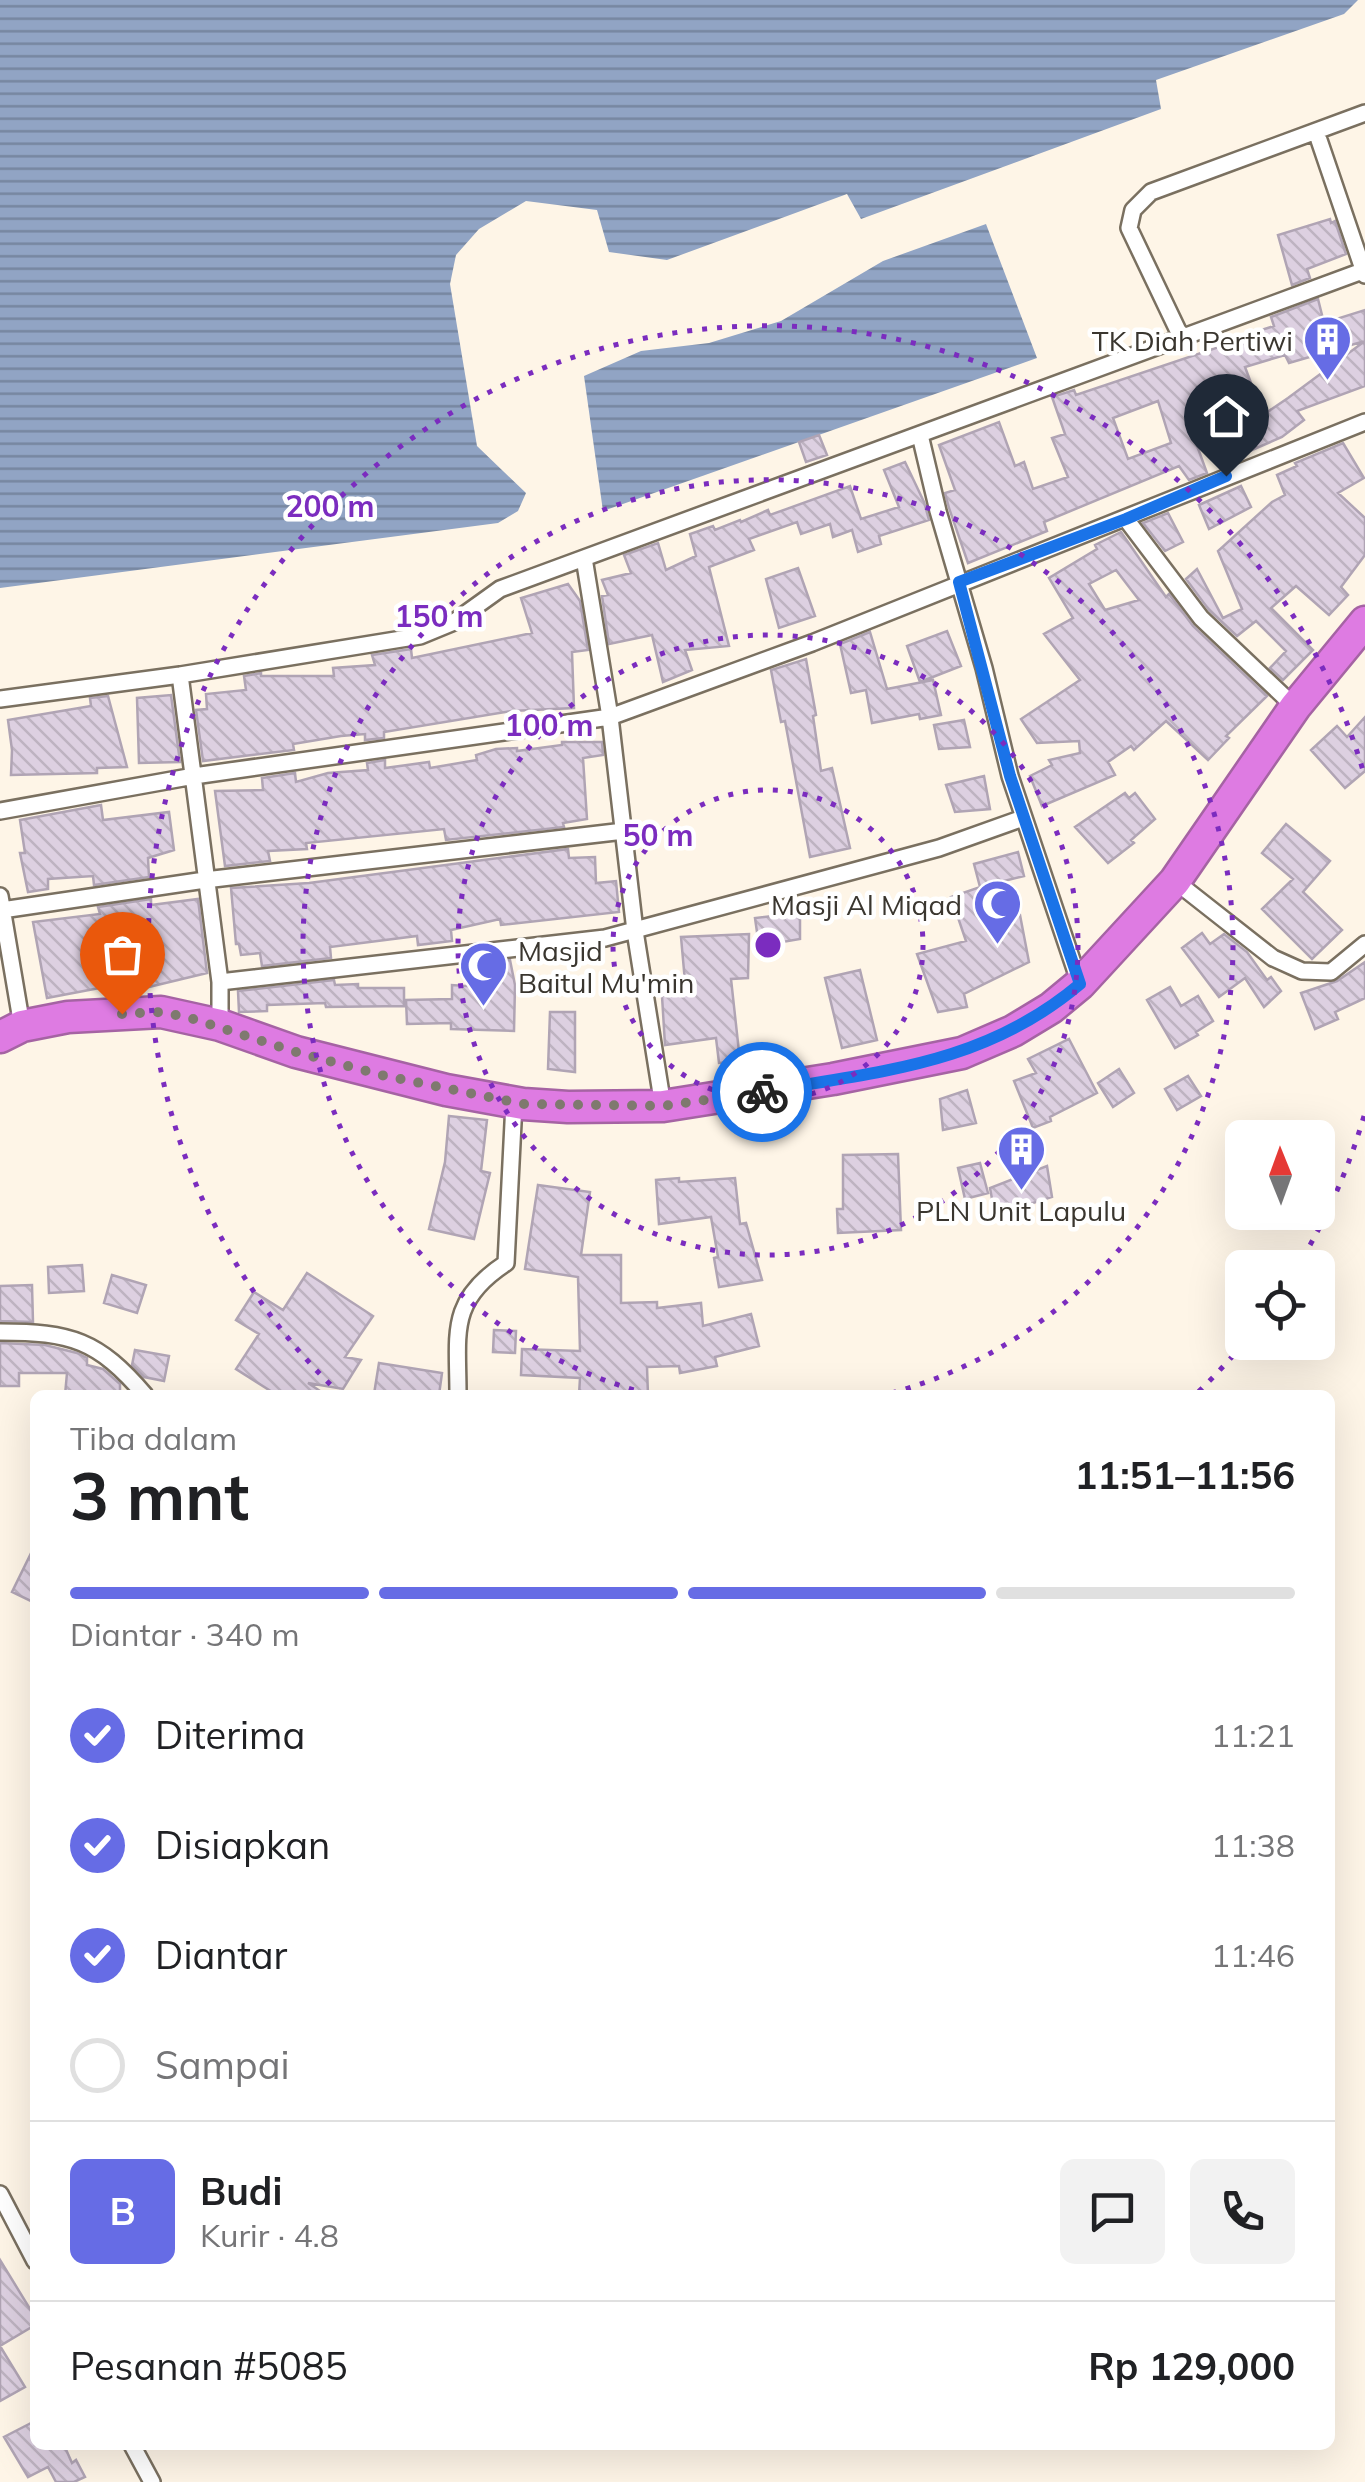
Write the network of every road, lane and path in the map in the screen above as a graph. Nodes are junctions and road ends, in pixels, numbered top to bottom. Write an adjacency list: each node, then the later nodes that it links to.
1 (1365, 114): 4 (street)
2 (1318, 140): 3 (street)
3 (1365, 272): 4 (street)
4 (1182, 340): 6 (street)
5 (1365, 422): 7 (street)
6 (920, 435): 8 (street); 9 (street)
7 (1126, 519): 9 (street); 13 (street)
8 (584, 558): 11 (street); 14 (street)
9 (959, 582): 14 (street); 17 (street)
10 (1365, 622): 13 (highway)
11 (180, 676): 12 (street); 15 (street)
12 (0, 700)
13 (1295, 707): 20 (highway)
14 (610, 716): 15 (street); 18 (street)
15 (194, 776): 16 (street); 19 (street)
16 (0, 811)
17 (1023, 818): 22 (street); 25 (street)
18 (624, 831): 19 (street); 22 (street)
19 (205, 880): 21 (street); 24 (street)
20 (1175, 881): 23 (street); 25 (highway)
21 (1, 903): 27 (street)
22 (635, 932): 24 (street); 29 (street)
23 (1365, 944)
24 (220, 982): 26 (street)
25 (1080, 984): 29 (highway)
26 (220, 1026): 27 (highway); 28 (highway)
27 (11, 1031)
28 (514, 1102): 29 (highway); 32 (street)
29 (662, 1106)
30 (0, 1332): 31 (street)
31 (140, 1390)
32 (458, 1390)
33 (0, 2194): 34 (street)
34 (30, 2251)
35 (135, 2450): 36 (street)
36 (152, 2482)

